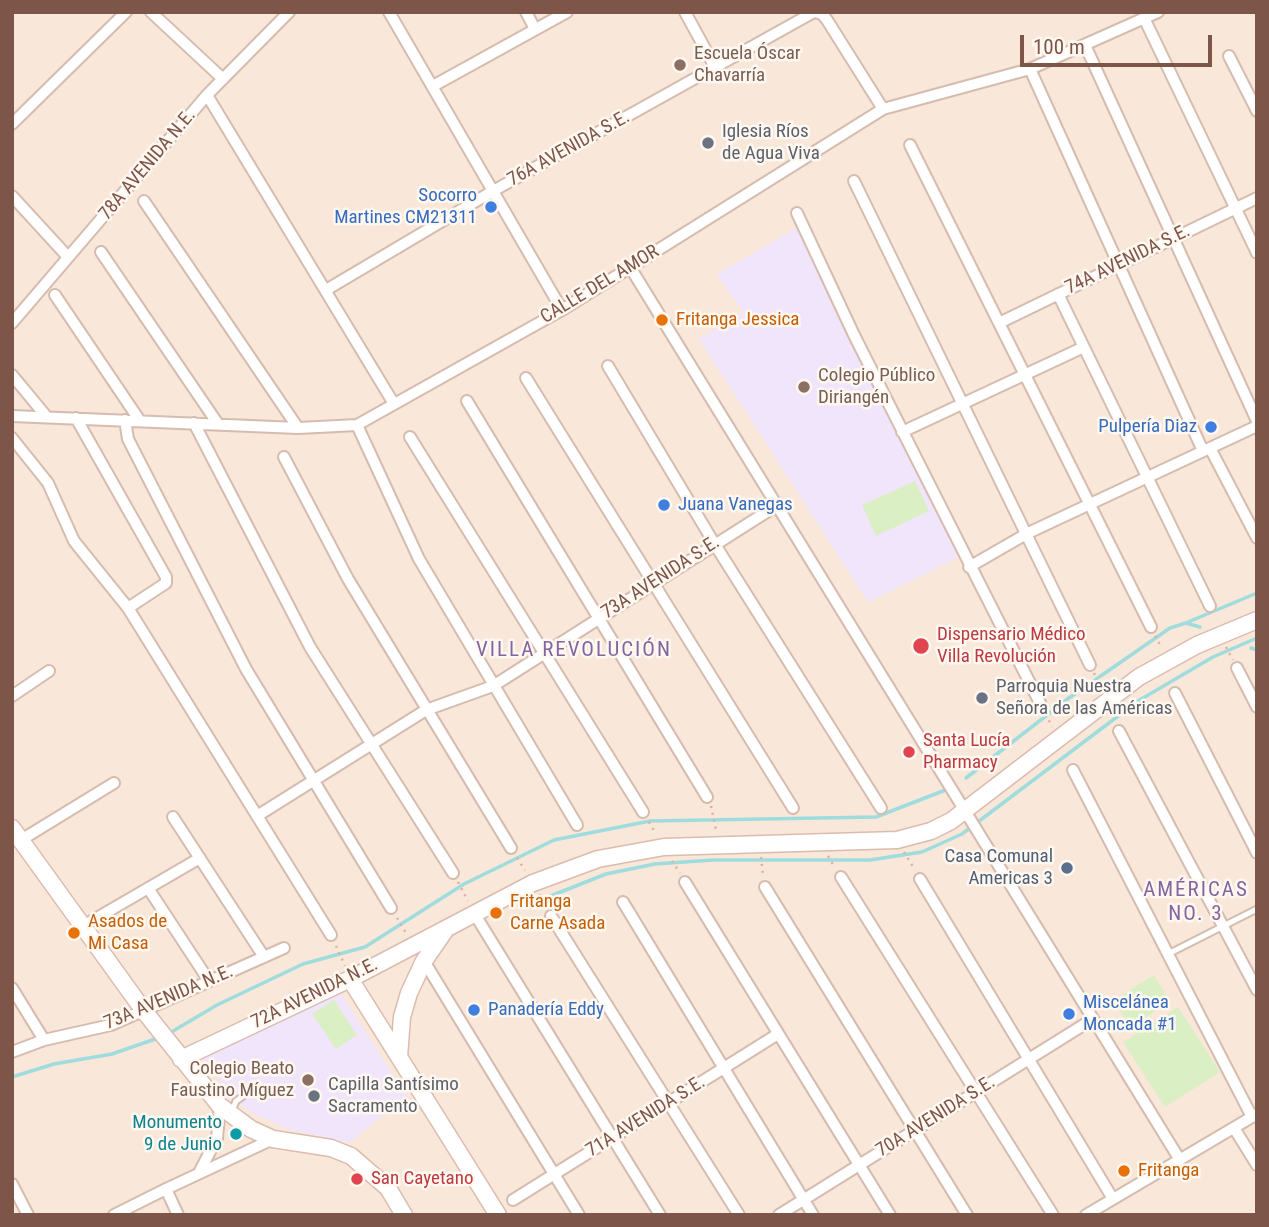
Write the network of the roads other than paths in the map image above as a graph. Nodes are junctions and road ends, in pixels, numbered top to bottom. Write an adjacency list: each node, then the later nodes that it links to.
1 (126, 12): 21 (street)
2 (151, 12): 16 (street)
3 (289, 12): 16 (street, 78A AVENIDA N.E.)
4 (389, 12): 17 (street)
5 (526, 12): 11 (street)
6 (567, 12): 11 (street)
7 (685, 12): 14 (street)
8 (1158, 12): 10 (street, CALLE DEL AMOR)
9 (817, 13): 14 (street, 76A AVENIDA S.E.); 19 (street)
10 (1144, 18): 12 (street, CALLE DEL AMOR); 28 (street)
11 (535, 29): 17 (street)
12 (1085, 45): 15 (street, CALLE DEL AMOR); 30 (street)
13 (1229, 55): 20 (street)
14 (715, 67): 24 (street, 76A AVENIDA S.E.)
15 (1030, 69): 19 (street, CALLE DEL AMOR); 34 (street)
16 (223, 79): 18 (street, 78A AVENIDA N.E.)
17 (433, 86): 24 (street)
18 (207, 95): 33 (street, 78A AVENIDA N.E.); 36 (street)
19 (883, 109): 35 (street, CALLE DEL AMOR)
20 (1257, 111)
21 (12, 124)
22 (910, 145): 41 (street)
23 (853, 181): 49 (street)
24 (493, 191): 36 (street, 76A AVENIDA S.E.); 39 (street)
25 (12, 195): 33 (street)
26 (1257, 198): 28 (street, 74A AVENIDA S.E.)
27 (144, 201): 60 (street)
28 (1236, 208): 30 (street, 74A AVENIDA S.E.); 32 (street)
29 (797, 213): 61 (street)
30 (1174, 238): 34 (street, 74A AVENIDA S.E.); 55 (street)
31 (101, 252): 57 (street)
32 (1257, 253)
33 (68, 257): 40 (street, 78A AVENIDA N.E.)
34 (1118, 265): 37 (street, 74A AVENIDA S.E.); 64 (street)
35 (630, 267): 39 (street, CALLE DEL AMOR); 68 (street)
36 (326, 290): 48 (street)
37 (1058, 294): 41 (street, 74A AVENIDA S.E.); 42 (street)
38 (55, 295): 54 (street)
39 (562, 310): 48 (street, CALLE DEL AMOR)
40 (12, 323)
41 (999, 323): 44 (street)
42 (1084, 347): 44 (street); 66 (street)
43 (608, 366): 71 (street)
44 (1025, 374): 49 (street); 67 (street)
45 (12, 376): 51 (street)
46 (526, 378): 73 (street)
47 (467, 401): 76 (street)
48 (394, 404): 58 (street, CALLE DEL AMOR)
49 (964, 404): 61 (street); 69 (street)
50 (12, 416): 51 (street, CALLE DEL AMOR)
51 (46, 416): 52 (street, CALLE DEL AMOR)
52 (76, 418): 53 (street, CALLE DEL AMOR); 75 (street)
53 (125, 420): 54 (street, CALLE DEL AMOR); 92 (street)
54 (140, 421): 56 (street, CALLE DEL AMOR)
55 (1257, 421)
56 (194, 423): 57 (street, CALLE DEL AMOR); 90 (street)
57 (218, 424): 60 (street, CALLE DEL AMOR)
58 (356, 425): 60 (street, CALLE DEL AMOR); 83 (street)
59 (1257, 426): 64 (street)
60 (298, 428)
61 (902, 432): 72 (street)
62 (410, 437): 79 (street)
63 (12, 438): 75 (street)
64 (1206, 449): 66 (street); 70 (street)
65 (284, 457): 88 (street)
66 (1145, 478): 67 (street); 74 (street)
67 (1090, 503): 69 (street); 78 (street)
68 (776, 506): 71 (street, 73A AVENIDA S.E.); 97 (street)
69 (1028, 533): 72 (street); 81 (street)
70 (1257, 538)
71 (714, 543): 73 (street, 73A AVENIDA S.E.); 96 (street)
72 (969, 567): 87 (street)
73 (652, 583): 76 (street, 73A AVENIDA S.E.); 95 (street)
74 (1210, 606)
75 (128, 608): 98 (street)
76 (599, 618): 79 (street, 73A AVENIDA S.E.); 94 (street)
77 (1257, 620): 97 (street, 72A AVENIDA N.E.)
78 (1153, 630)
79 (544, 654): 83 (street, 73A AVENIDA S.E.); 99 (street)
80 (1237, 668): 86 (street)
81 (1092, 669)
82 (49, 671): 85 (street)
83 (494, 687): 88 (street, 73A AVENIDA S.E.); 101 (street)
84 (1174, 693): 104 (street)
85 (12, 696)
86 (1257, 707)
87 (1043, 708)
88 (426, 710): 90 (street, 73A AVENIDA S.E.); 103 (street)
89 (1119, 731): 118 (street)
90 (372, 744): 92 (street, 73A AVENIDA S.E.); 108 (street)
91 (1073, 770): 122 (street)
92 (312, 782): 98 (street, 73A AVENIDA S.E.); 115 (street)
93 (114, 783): 102 (street)
94 (707, 797)
95 (793, 808)
96 (881, 808)
97 (967, 815): 113 (street, 72A AVENIDA N.E.); 130 (street)
98 (257, 816): 120 (street)
99 (645, 816)
100 (173, 817): 105 (street)
101 (577, 825)
102 (17, 834): 117 (street)
103 (512, 850)
104 (1257, 853)
105 (200, 858): 111 (street); 123 (street)
106 (838, 872): 138 (street)
107 (682, 877): 131 (street)
108 (456, 878)
109 (920, 879): 136 (street)
110 (765, 887): 144 (street)
111 (148, 888): 117 (street); 126 (street)
112 (624, 902): 137 (street)
113 (472, 908): 119 (street, 72A AVENIDA N.E.); 145 (street)
114 (1257, 909): 118 (lane)
115 (393, 912)
116 (551, 915): 140 (street)
117 (83, 926): 129 (street)
118 (1223, 926): 122 (lane); 128 (street)
119 (447, 927): 124 (street); 125 (street, 72A AVENIDA N.E.)
120 (331, 935)
121 (284, 948): 123 (street, 73A AVENIDA N.E.)
122 (1168, 954): 142 (street)
123 (264, 957): 126 (street, 73A AVENIDA N.E.)
124 (424, 961): 135 (street); 151 (street)
125 (348, 974): 134 (street, 72A AVENIDA N.E.); 135 (street)
126 (209, 981): 129 (street, 73A AVENIDA N.E.)
127 (12, 988): 132 (street)
128 (1257, 990)
129 (144, 1011): 132 (street, 73A AVENIDA N.E.); 134 (street)
130 (1093, 1020): 136 (street, 70A AVENIDA S.E.); 147 (street)
131 (778, 1034): 137 (street, 71A AVENIDA S.E.); 148 (street)
132 (44, 1040): 133 (street, 73A AVENIDA N.E.)
133 (12, 1052)
134 (178, 1056): 141 (street)
135 (399, 1057): 161 (street)
136 (1029, 1059): 138 (street, 70A AVENIDA S.E.); 154 (street)
137 (724, 1068): 140 (street, 71A AVENIDA S.E.); 156 (street)
138 (976, 1092): 144 (street, 70A AVENIDA S.E.); 169 (street)
139 (242, 1097): 141 (lane)
140 (669, 1103): 145 (street, 71A AVENIDA S.E.); 164 (street)
141 (225, 1111): 146 (street); 150 (street)
142 (1255, 1116): 143 (street)
143 (1234, 1128): 147 (street); 149 (street)
144 (915, 1130): 148 (street, 70A AVENIDA S.E.); 168 (street)
145 (613, 1138): 151 (street, 71A AVENIDA S.E.); 163 (street)
146 (274, 1139): 150 (street); 160 (street)
147 (1180, 1160): 154 (street)
148 (859, 1165): 156 (street, 70A AVENIDA S.E.); 167 (street)
149 (1257, 1165)
150 (200, 1171): 153 (street)
151 (553, 1174): 155 (street, 71A AVENIDA S.E.); 162 (street)
152 (12, 1184): 157 (street)
153 (166, 1189): 158 (street); 159 (street)
154 (1114, 1199): 170 (street)
155 (513, 1200)
156 (804, 1200): 165 (street, 70A AVENIDA S.E.); 166 (street)
157 (25, 1214)
158 (114, 1215)
159 (178, 1215)
160 (404, 1215)
161 (498, 1215)
162 (579, 1215)
163 (660, 1215)
164 (739, 1215)
165 (779, 1215)
166 (813, 1215)
167 (890, 1215)
168 (967, 1215)
169 (1053, 1215)
170 (1086, 1215)

